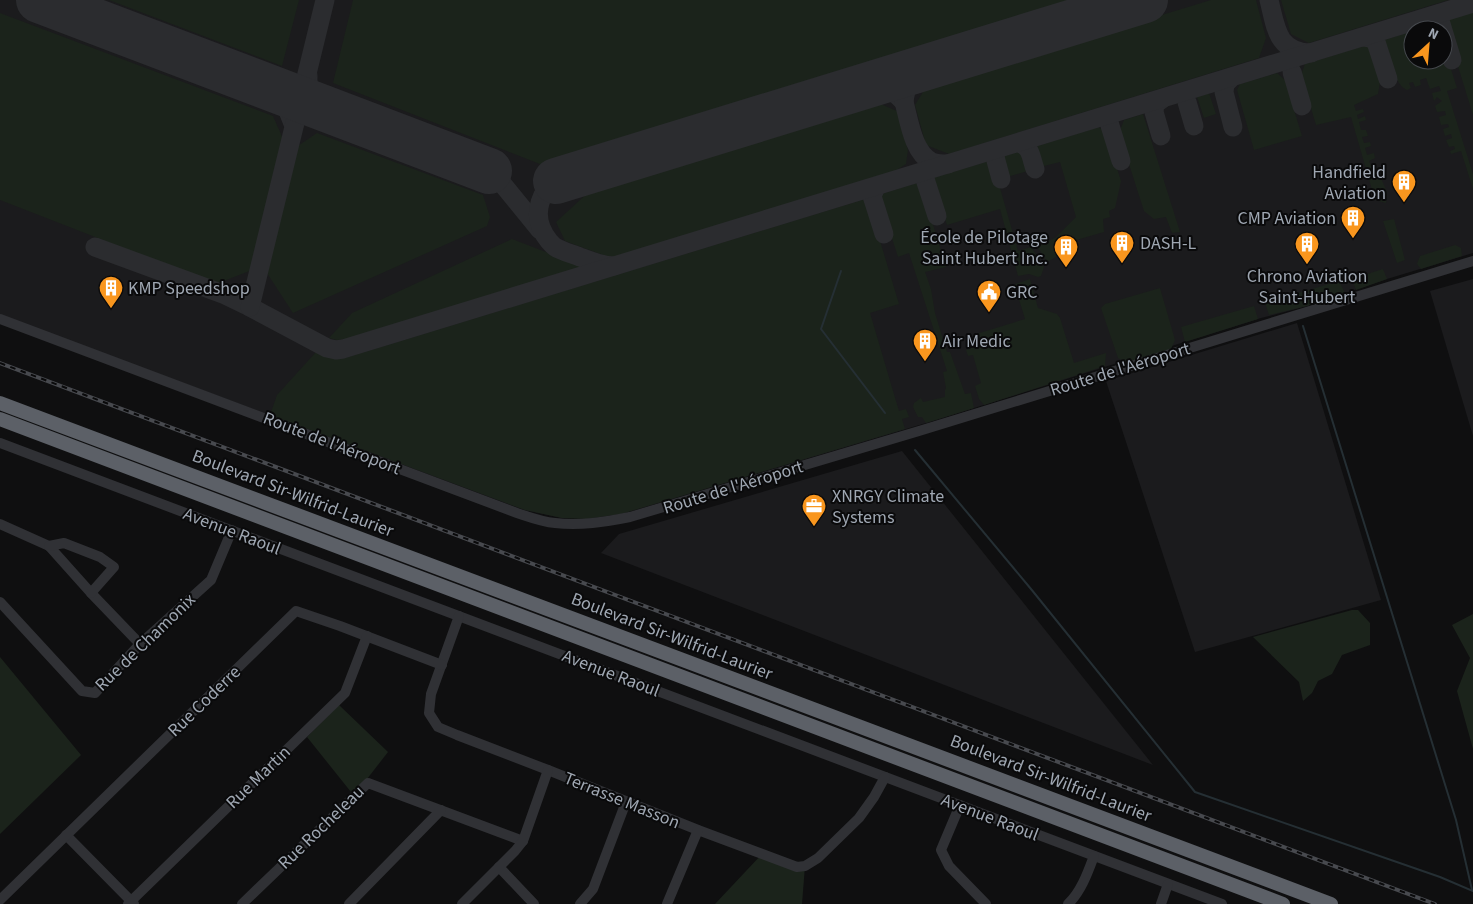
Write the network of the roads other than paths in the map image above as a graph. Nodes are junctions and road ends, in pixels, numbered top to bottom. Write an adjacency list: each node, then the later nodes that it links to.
1 (1473, 261): 2 (street, Route de l'Aéroport)
2 (0, 319)
3 (0, 403): 39 (highway, Boulevard Sir-Wilfrid-Laurier)
4 (0, 419): 38 (highway, Boulevard Sir-Wilfrid-Laurier)
5 (0, 443): 7 (street, Avenue Raoul)
6 (0, 524): 8 (street)
7 (232, 530): 11 (street, Avenue Raoul); 13 (street, Rue de Chamonix)
8 (49, 546): 9 (street); 9 (street)
9 (91, 593): 13 (street)
10 (0, 602): 13 (street, Rue de Chamonix)
11 (459, 616): 14 (street, Terrasse Masson); 16 (street, Avenue Raoul)
12 (367, 636): 14 (street, Rue Coderre); 21 (street, Rue Coderre); 27 (street, Rue Martin)
13 (140, 644)
14 (442, 665): 15 (street, Terrasse Masson)
15 (548, 770): 17 (street, Terrasse Masson); 22 (street)
16 (885, 777): 18 (street, Avenue Raoul); 20 (street, Terrasse Masson)
17 (626, 802): 20 (street, Terrasse Masson); 32 (street)
18 (960, 805): 23 (street, Avenue Raoul); 34 (street)
19 (440, 810): 22 (street, Rue Rocheleau); 28 (street, Rue Rocheleau); 29 (street)
20 (698, 830): 33 (street)
21 (66, 836): 26 (street, Rue Coderre); 27 (street)
22 (523, 841): 24 (street)
23 (1094, 856): 25 (street, Avenue Raoul); 35 (street)
24 (499, 867): 30 (street); 31 (street)
25 (1168, 884): 36 (street); 37 (street, Avenue Raoul)
26 (0, 900)
27 (131, 903)
28 (242, 904)
29 (349, 904)
30 (462, 904)
31 (534, 904)
32 (580, 904)
33 (668, 904)
34 (986, 904)
35 (1068, 904)
36 (1161, 904)
37 (1222, 904)
38 (1283, 904)
39 (1331, 904)

